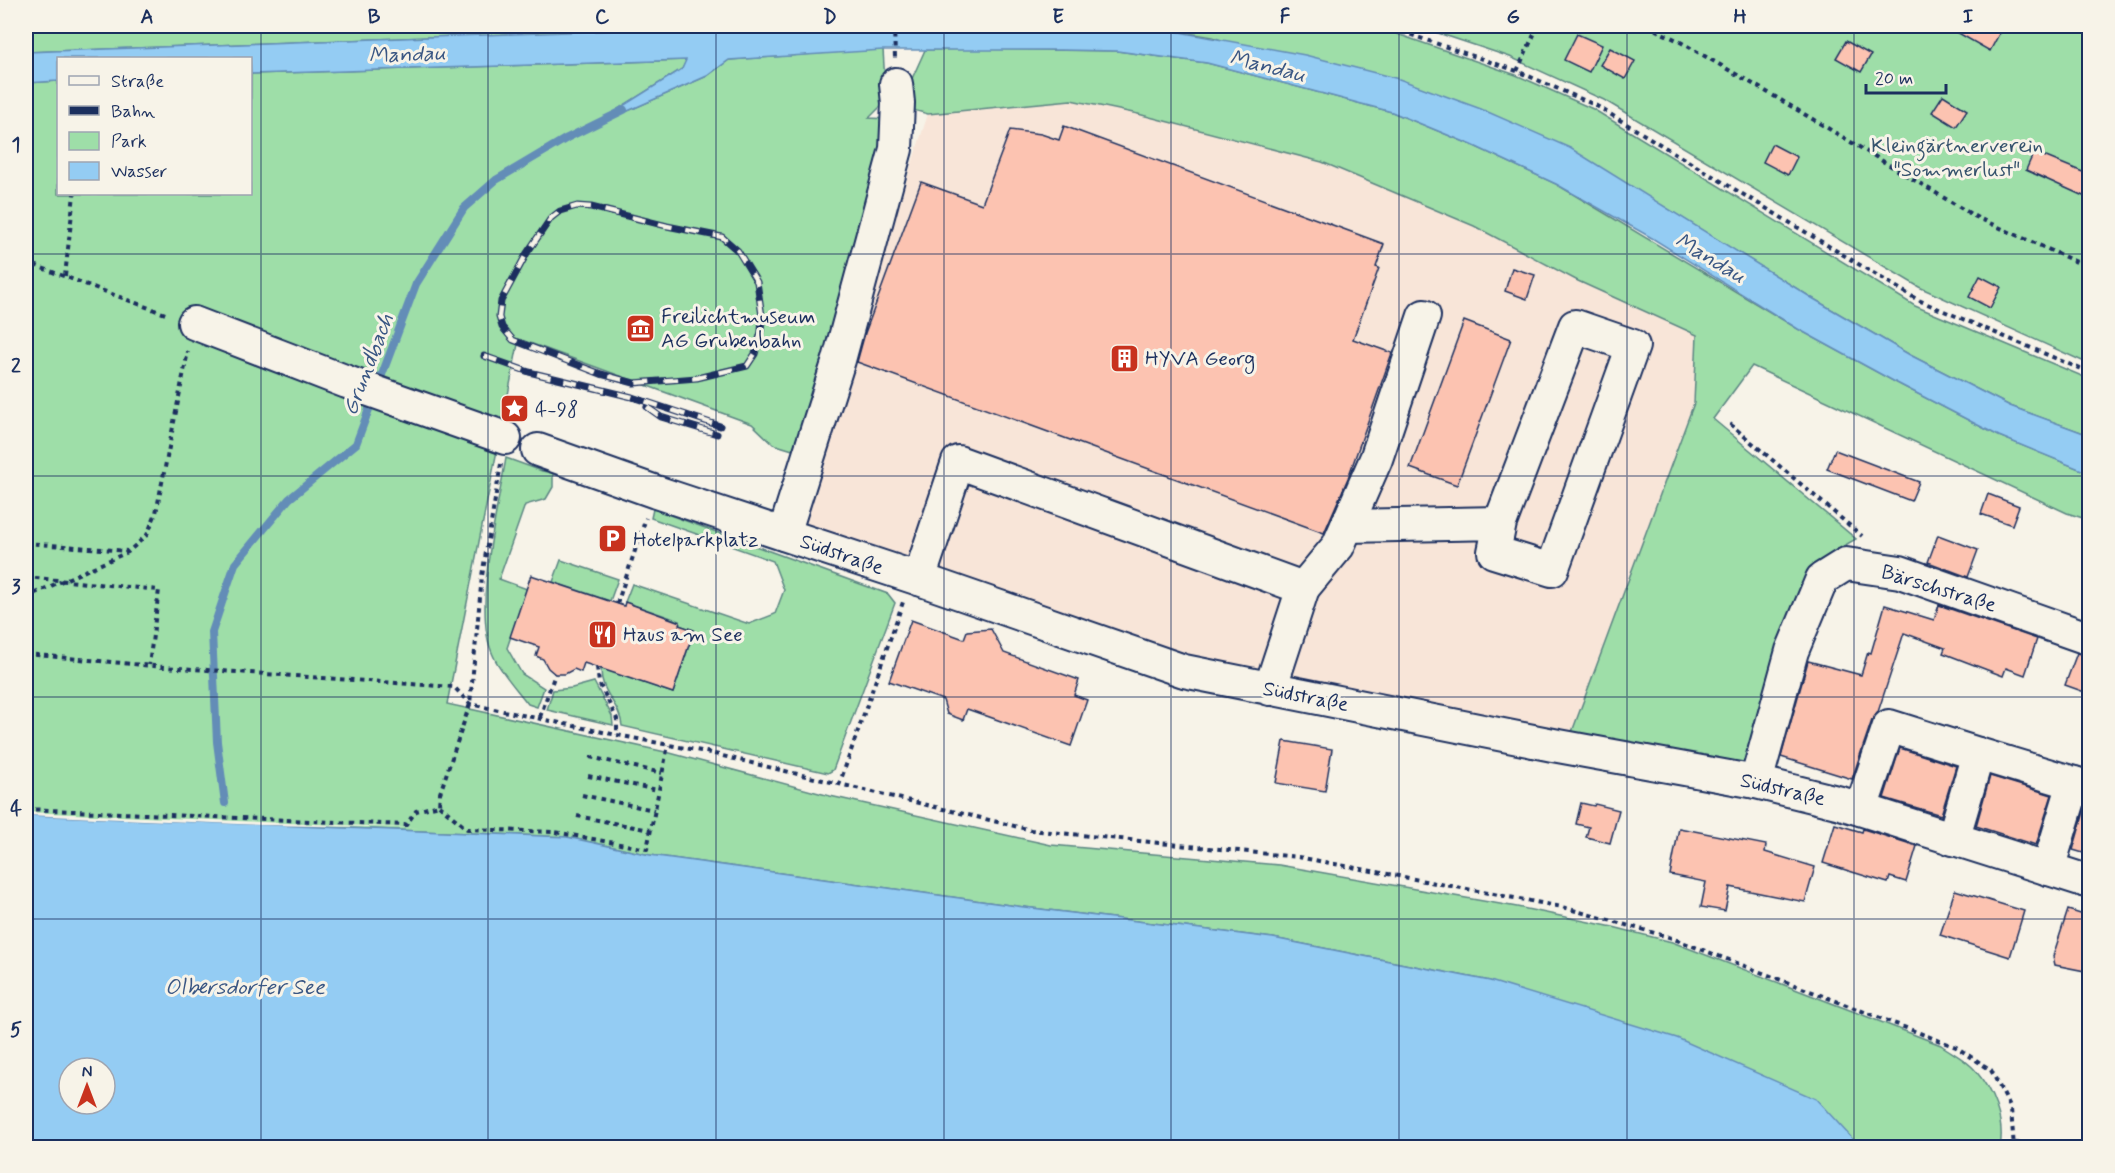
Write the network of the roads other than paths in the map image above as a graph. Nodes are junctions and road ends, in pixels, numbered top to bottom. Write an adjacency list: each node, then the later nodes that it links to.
1 (896, 84): 8 (street)
2 (1424, 316): 7 (street)
3 (194, 323): 4 (street)
4 (505, 438)
5 (538, 450): 8 (street, Südstraße)
6 (1500, 524): 6 (street); 7 (street)
7 (1347, 526): 10 (street)
8 (784, 534): 9 (street, Südstraße)
9 (915, 578): 10 (street); 12 (street, Südstraße)
10 (1304, 588): 12 (street)
11 (2090, 639): 14 (street, Bärschstraße)
12 (1270, 689): 14 (street, Südstraße)
13 (1978, 754): 15 (street); 16 (street); 17 (street)
14 (1756, 782): 16 (street, Südstraße)
15 (2082, 785): 18 (street)
16 (1861, 809): 17 (street, Südstraße)
17 (1953, 839): 18 (street, Südstraße)
18 (2048, 869): 19 (street, Südstraße)
19 (2090, 882)

